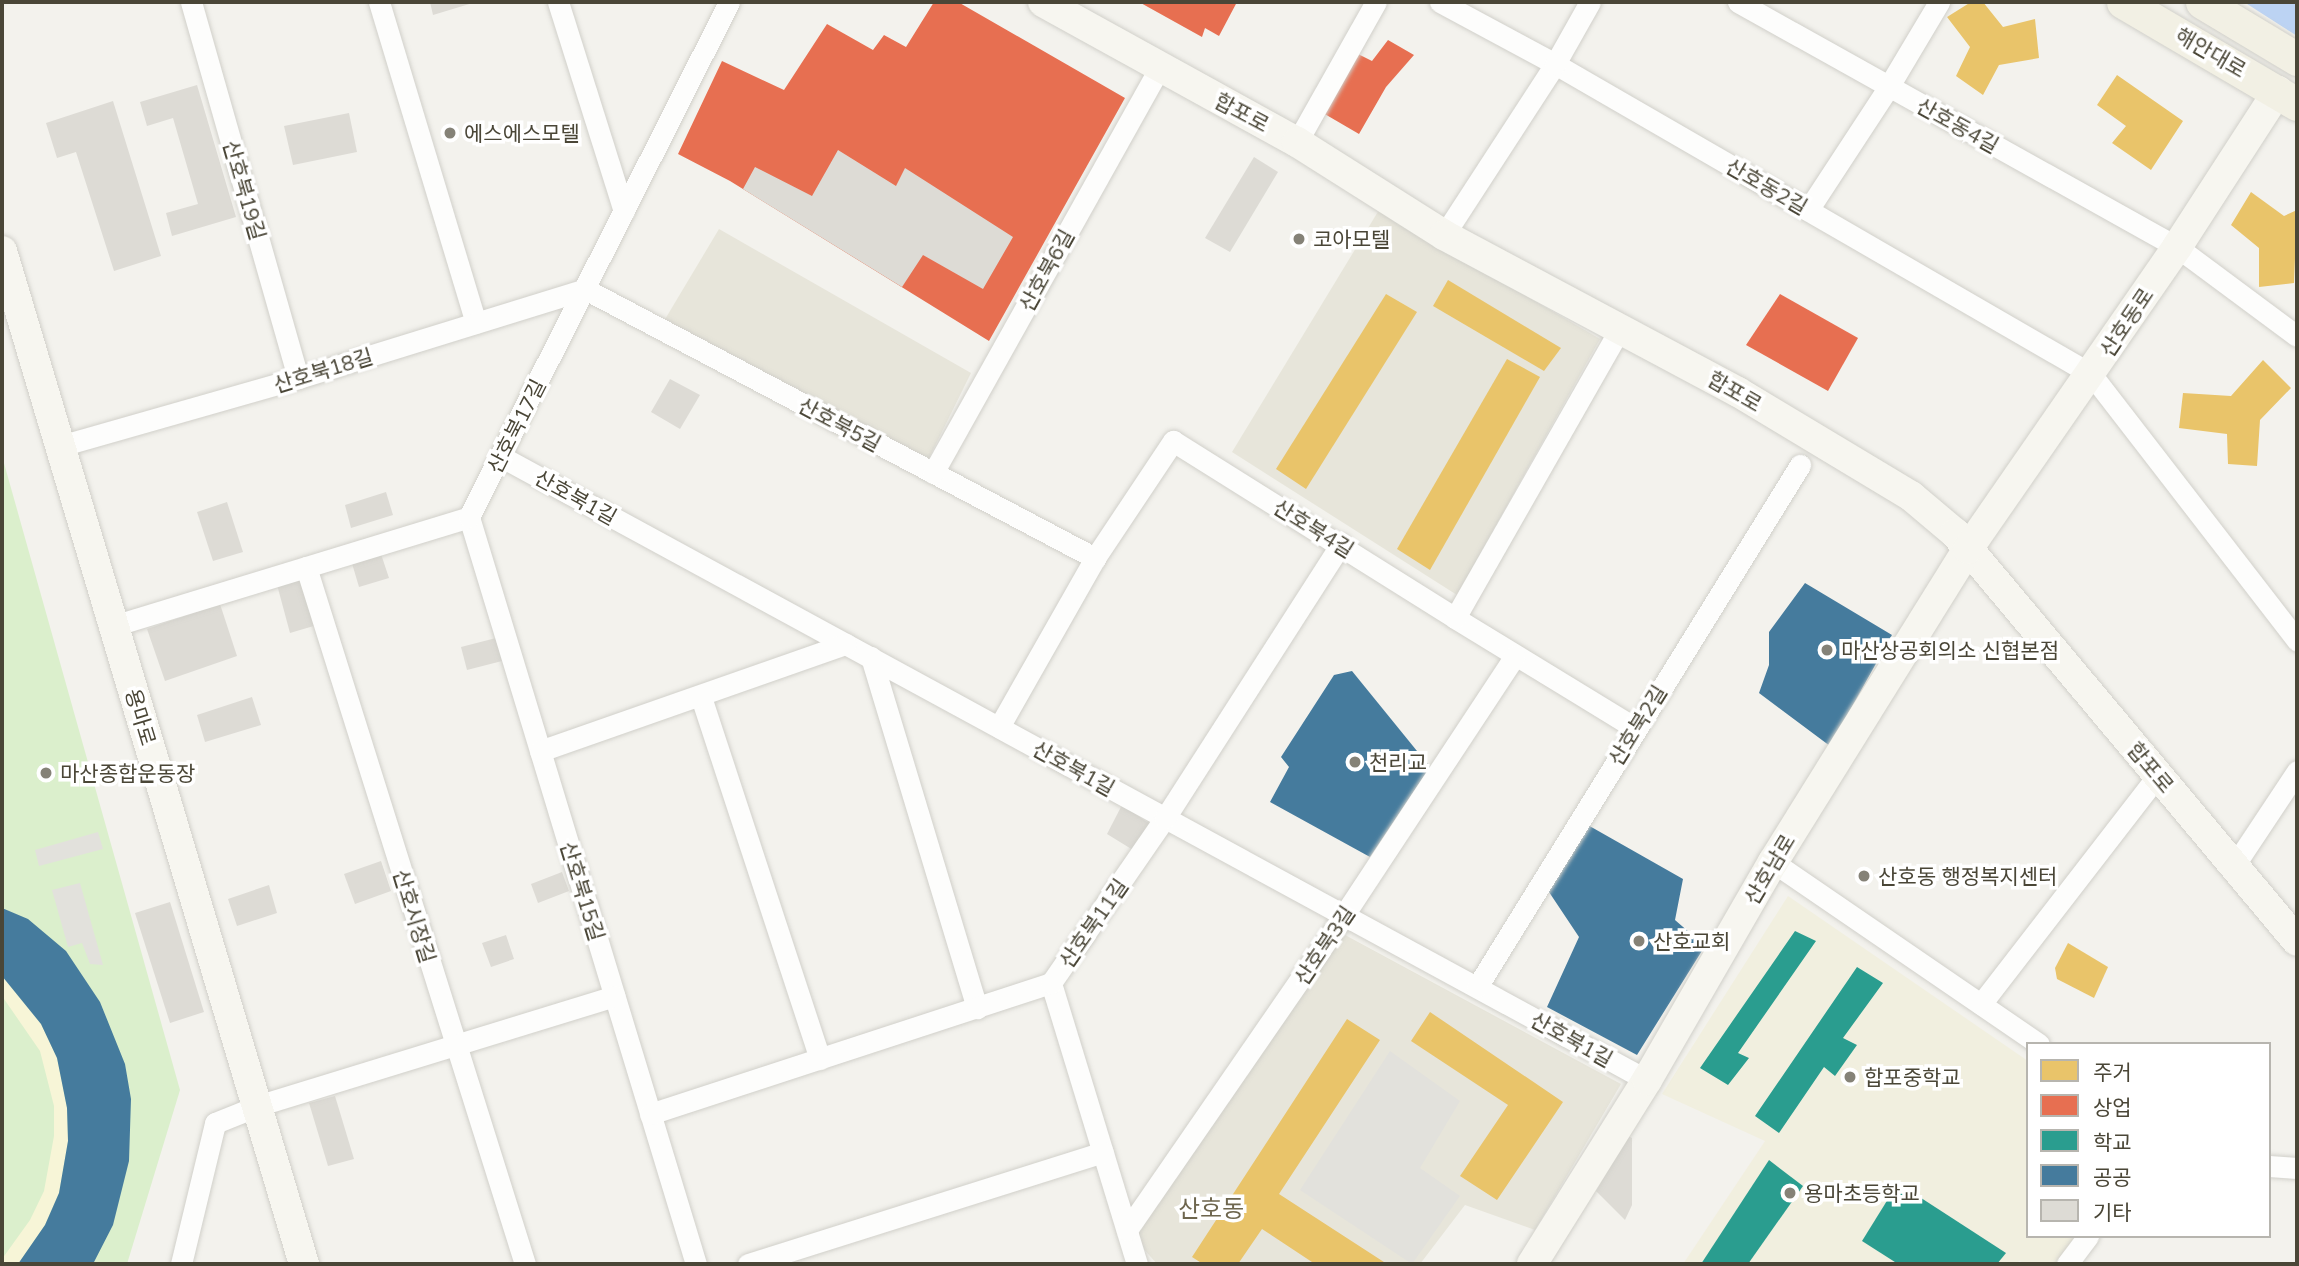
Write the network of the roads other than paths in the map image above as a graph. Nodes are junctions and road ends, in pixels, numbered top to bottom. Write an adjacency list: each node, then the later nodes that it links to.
1 (191, 2): 29 (street, 산호북19길)
2 (379, 2): 25 (street)
3 (558, 2): 20 (street)
4 (729, 2): 20 (street, 산호북17길)
5 (1043, 2): 15 (main road, 합포로)
6 (1376, 2): 18 (street)
7 (1440, 2): 14 (street, 산호동2길)
8 (1590, 2): 14 (street)
9 (1738, 2): 16 (street, 산호동4길)
10 (1939, 2): 16 (street)
11 (2123, 2): 17 (main road, 해안대로)
12 (2202, 2): 13 (main road, 해안대로)
13 (2297, 59)
14 (1555, 64): 19 (street, 산호동2길); 21 (street)
15 (1159, 68): 18 (main road, 합포로); 33 (street, 산호북6길)
16 (1889, 86): 19 (street); 22 (street, 산호동4길)
17 (2287, 97): 22 (main road, 산호동로)
18 (1297, 142): 21 (main road, 합포로)
19 (1808, 210): 28 (street, 산호동2길)
20 (624, 211): 24 (street, 산호북17길)
21 (1444, 235): 26 (main road, 합포로)
22 (2177, 247): 27 (street, 산호동4길); 28 (main road, 산호동로)
23 (2, 251): 30 (main road, 용마로)
24 (585, 289): 25 (street, 산호북18길); 31 (street, 산호북17길); 33 (street, 산호북5길)
25 (476, 323): 29 (street, 산호북18길)
26 (1620, 329): 36 (main road, 합포로); 39 (street)
27 (2297, 337)
28 (2091, 374): 36 (main road, 산호동로); 41 (street)
29 (298, 378): 30 (street, 산호북18길)
30 (60, 446): 40 (main road, 용마로)
31 (500, 456): 34 (street, 산호북17길); 42 (street, 산호북1길)
32 (1800, 466): 47 (street, 산호북2길)
33 (933, 473): 37 (street, 산호북5길)
34 (469, 517): 38 (street); 48 (street, 산호북15길)
35 (1341, 544): 37 (street, 산호북4길); 39 (street, 산호북4길); 51 (street, 산호북11길)
36 (1968, 550): 50 (main road, 합포로); 52 (main road, 산호남로)
37 (1095, 558): 46 (street, 산호북4길)
38 (306, 567): 40 (street); 62 (street, 산호시장길)
39 (1455, 618): 43 (street, 산호북4길)
40 (113, 626): 65 (main road, 용마로)
41 (2297, 641)
42 (846, 644): 44 (street, 산호북1길); 45 (street)
43 (1515, 656): 47 (street, 산호북4길); 54 (street, 산호북3길)
44 (871, 657): 46 (street, 산호북1길); 60 (street)
45 (701, 697): 48 (street); 63 (street)
46 (999, 727): 51 (street, 산호북1길)
47 (1635, 728): 57 (street, 산호북2길)
48 (540, 751): 58 (street, 산호북15길)
49 (2297, 771): 53 (street)
50 (2158, 775): 53 (main road, 합포로); 59 (street)
51 (1165, 818): 54 (street, 산호북1길); 56 (street, 산호북11길)
52 (1773, 862): 59 (street); 64 (main road, 산호남로)
53 (2234, 866): 55 (main road, 합포로)
54 (1345, 915): 57 (street, 산호북1길); 70 (street, 산호북3길)
55 (2297, 942)
56 (1051, 983): 60 (street, 산호북11길); 67 (street)
57 (1477, 987): 64 (street, 산호북1길)
58 (614, 996): 62 (street); 66 (street, 산호북15길)
59 (1980, 1004): 61 (street)
60 (977, 1008): 63 (street, 산호북11길)
61 (2036, 1042)
62 (456, 1047): 65 (street); 74 (street, 산호시장길)
63 (820, 1059): 66 (street, 산호북11길)
64 (1647, 1080): 78 (main road, 산호남로)
65 (257, 1106): 72 (street); 73 (main road, 용마로)
66 (650, 1114): 75 (street, 산호북15길)
67 (1103, 1152): 70 (street); 76 (street)
68 (2271, 1166): 69 (street)
69 (2297, 1168)
70 (1127, 1230): 77 (street)
71 (2086, 1238): 79 (street)
72 (181, 1264)
73 (304, 1264)
74 (525, 1264)
75 (696, 1264)
76 (748, 1264)
77 (1138, 1264)
78 (1532, 1264)
79 (2067, 1264)

